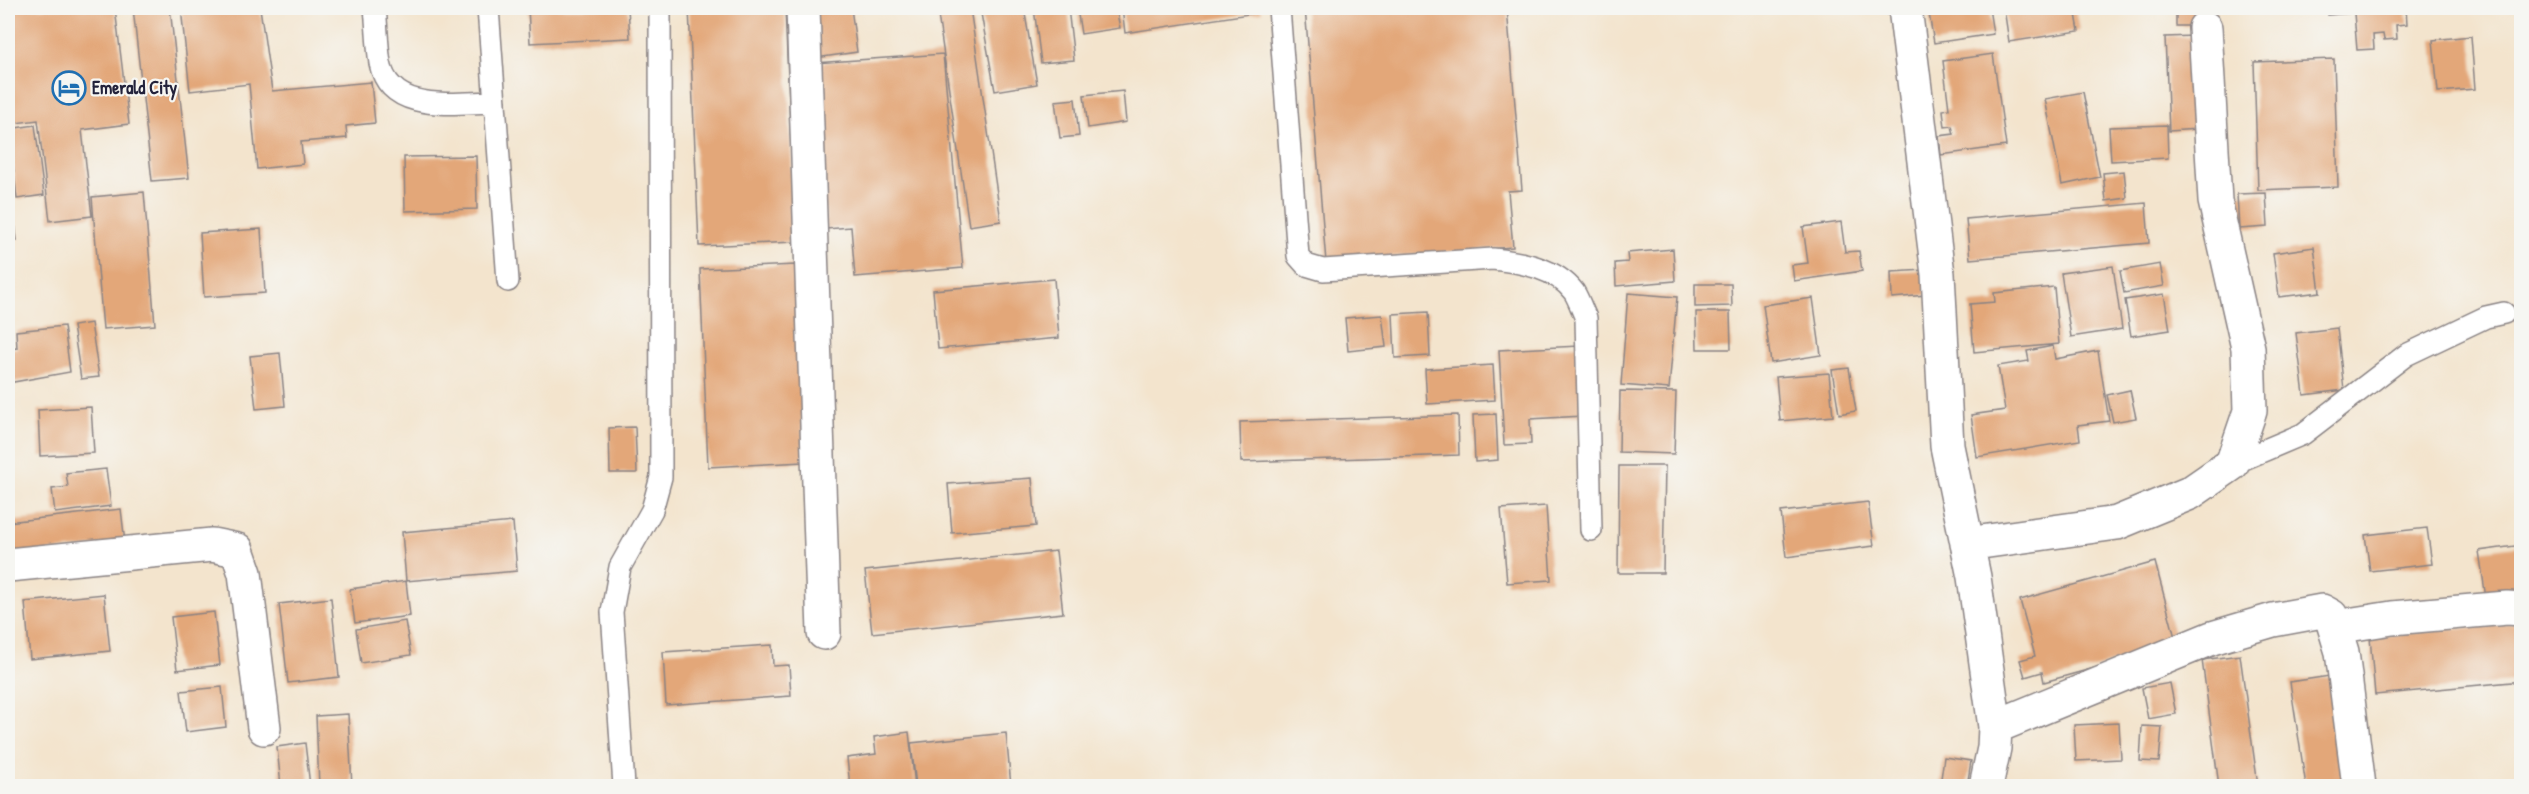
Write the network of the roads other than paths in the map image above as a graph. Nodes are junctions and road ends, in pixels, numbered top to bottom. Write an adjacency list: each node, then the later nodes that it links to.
1 (375, 8): 8 (lane)
2 (488, 8): 8 (lane)
3 (660, 8): 20 (lane)
4 (803, 8): 17 (street)
5 (1279, 8): 12 (lane)
6 (1905, 8): 13 (street)
7 (2205, 28): 11 (street)
8 (495, 102): 9 (lane)
9 (508, 281)
10 (2504, 313): 11 (lane)
11 (2232, 464): 13 (street)
12 (1591, 530)
13 (1967, 544): 18 (street)
14 (8, 565): 19 (street)
15 (2522, 609): 16 (street)
16 (2335, 627): 18 (street); 22 (street)
17 (824, 633)
18 (1995, 727): 21 (street)
19 (264, 728)
20 (624, 786)
21 (1986, 786)
22 (2360, 786)

